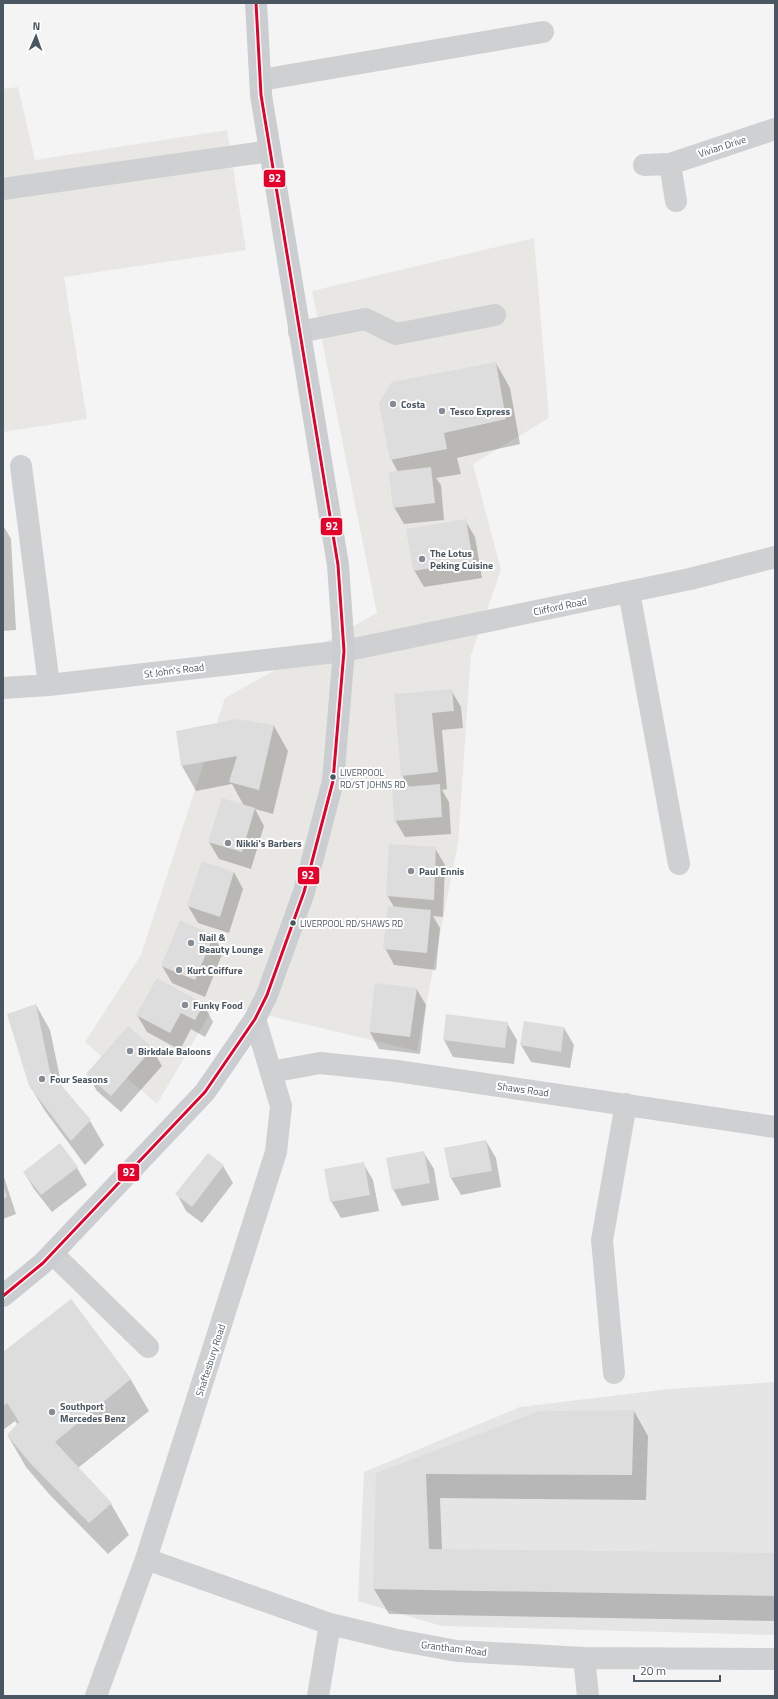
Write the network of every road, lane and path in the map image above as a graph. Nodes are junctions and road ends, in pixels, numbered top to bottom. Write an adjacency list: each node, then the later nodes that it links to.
1 (256, 3): 3 (main road)
2 (543, 32): 3 (street)
3 (261, 80): 5 (main road)
4 (775, 129): 6 (street, Vivian Drive)
5 (270, 151): 8 (street); 11 (main road)
6 (670, 164): 7 (street, Vivian Drive); 9 (street)
7 (644, 165)
8 (3, 189)
9 (676, 201)
10 (495, 315): 11 (street)
11 (300, 332): 15 (main road)
12 (21, 466): 16 (street)
13 (775, 557): 14 (street, Clifford Road)
14 (630, 592): 15 (street, Clifford Road); 18 (street)
15 (344, 651): 16 (street, St John's Road); 19 (main road)
16 (49, 685): 17 (street, St John's Road)
17 (3, 688)
18 (679, 864)
19 (255, 1019): 20 (street, Shaftesbury Road); 23 (main road)
20 (271, 1072): 21 (street, Shaws Road); 27 (street, Shaftesbury Road)
21 (626, 1104): 22 (street, Shaws Road); 26 (street)
22 (775, 1127)
23 (52, 1254): 24 (main road); 25 (street)
24 (3, 1296)
25 (148, 1347)
26 (614, 1373)
27 (146, 1559): 28 (street, Grantham Road); 31 (street, Shaftesbury Road)
28 (330, 1624): 29 (street, Grantham Road); 32 (street)
29 (584, 1658): 30 (street, Grantham Road); 33 (street)
30 (775, 1659)
31 (96, 1696)
32 (318, 1696)
33 (588, 1696)

